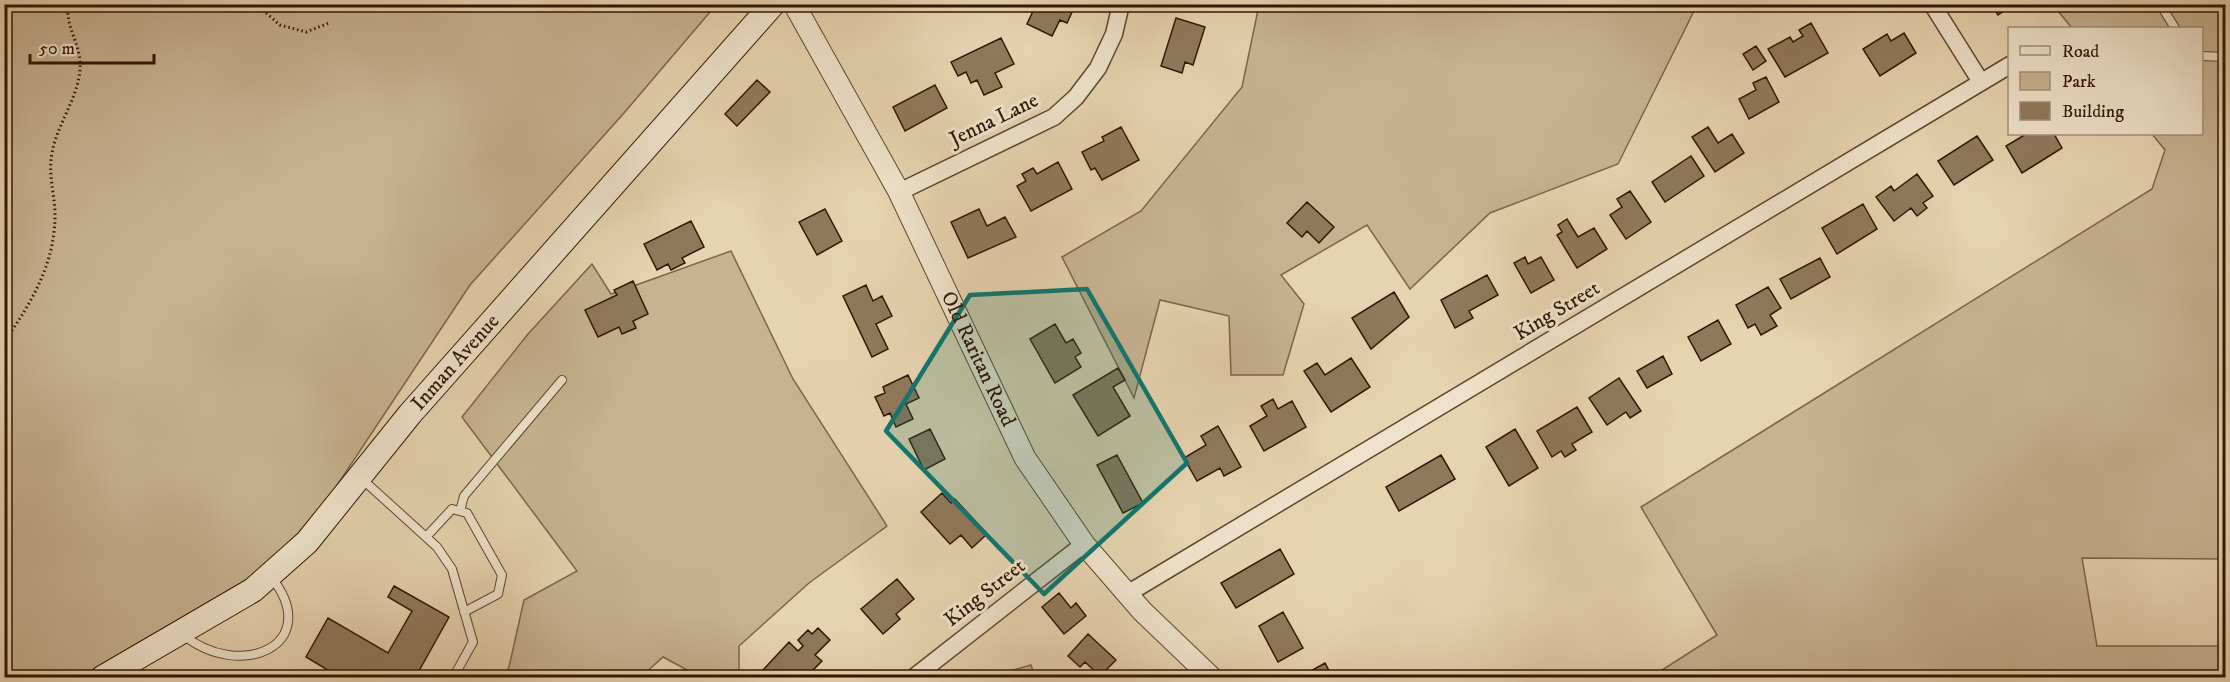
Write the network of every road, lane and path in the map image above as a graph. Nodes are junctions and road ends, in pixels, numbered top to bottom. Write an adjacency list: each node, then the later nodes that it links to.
1 (68, 4): 15 (path)
2 (256, 4): 8 (path)
3 (773, 4): 17 (main road, Inman Avenue)
4 (794, 4): 14 (street, Old Raritan Road)
5 (1121, 4): 14 (street, Jenna Lane)
6 (1932, 4): 13 (street)
7 (2160, 4): 9 (lane)
8 (329, 23)
9 (2174, 27)
10 (2203, 56): 11 (lane)
11 (2226, 57)
12 (2008, 66): 13 (street, King Street)
13 (1981, 82): 22 (street, King Street)
14 (899, 192): 20 (street, Old Raritan Road)
15 (4, 342)
16 (562, 380): 18 (lane)
17 (359, 477): 19 (lane); 21 (main road, Inman Avenue)
18 (460, 511): 19 (lane); 23 (lane)
19 (426, 537): 23 (lane)
20 (1084, 544): 22 (street, Old Raritan Road); 27 (street, King Street)
21 (270, 575): 24 (main road, Inman Avenue); 24 (lane)
22 (1127, 594): 28 (street, Old Raritan Road)
23 (464, 612): 26 (lane)
24 (181, 632): 25 (main road, Inman Avenue)
25 (102, 678)
26 (453, 678)
27 (913, 678)
28 (1212, 678)

